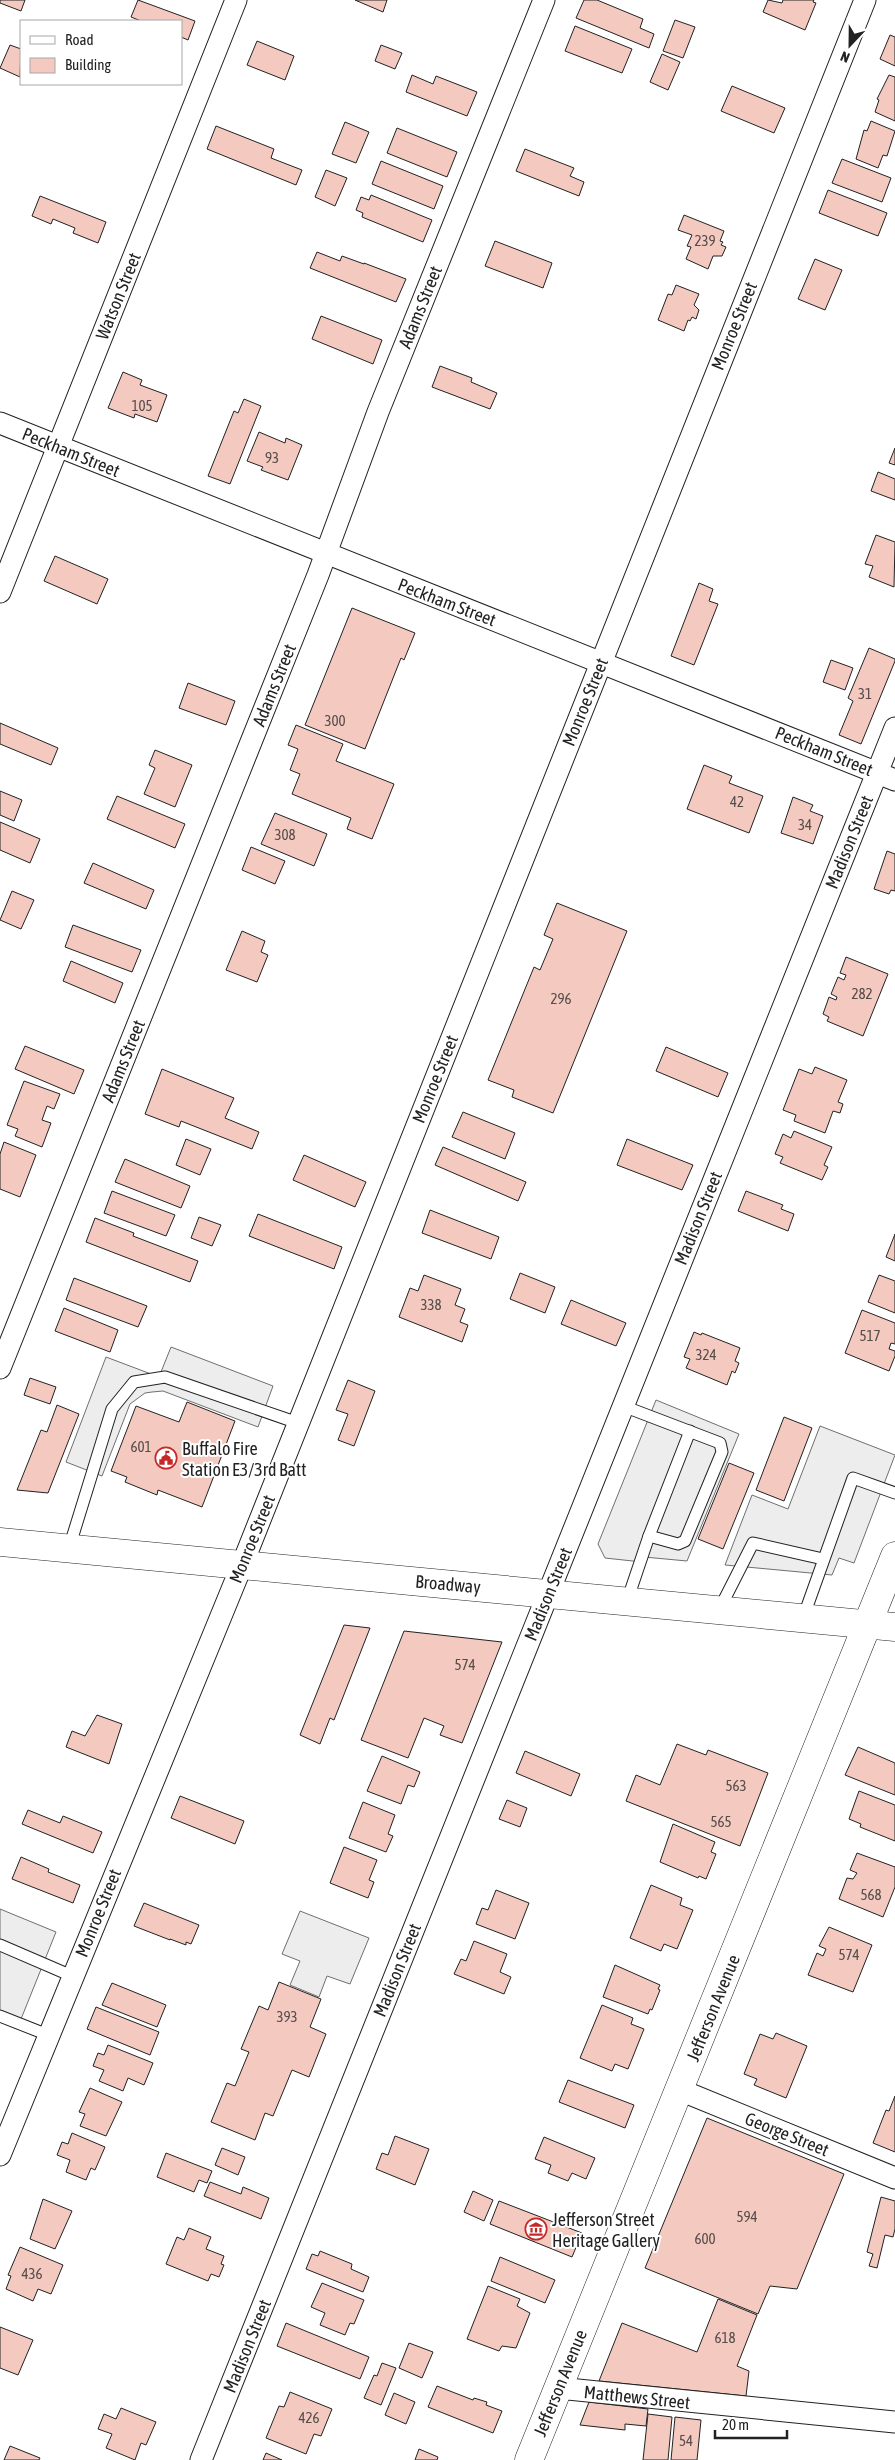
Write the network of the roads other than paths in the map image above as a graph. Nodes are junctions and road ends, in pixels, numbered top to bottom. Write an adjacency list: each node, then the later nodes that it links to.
1 (236, 0): 5 (street, Watson Street)
2 (544, 0): 6 (street, Adams Street)
3 (865, 0): 8 (street, Monroe Street)
4 (0, 423): 5 (street, Peckham Street)
5 (58, 446): 6 (street, Peckham Street); 7 (street, Watson Street)
6 (326, 554): 8 (street, Peckham Street); 11 (street, Adams Street)
7 (0, 592)
8 (601, 662): 10 (street, Peckham Street); 13 (street, Monroe Street)
9 (895, 728): 10 (street, Madison Street)
10 (886, 776): 12 (street, Madison Street)
11 (0, 1368)
12 (623, 1406): 14 (lane); 22 (street, Madison Street)
13 (298, 1423): 18 (lane); 21 (street, Monroe Street)
14 (690, 1431): 16 (lane); 16 (lane)
15 (895, 1493): 20 (lane)
16 (649, 1536): 23 (lane)
17 (0, 1542): 18 (street, Broadway)
18 (69, 1548): 21 (street, Broadway)
19 (895, 1556): 26 (street, Jefferson Avenue)
20 (823, 1559): 24 (lane); 25 (lane)
21 (242, 1565): 22 (street, Broadway); 28 (street, Monroe Street)
22 (548, 1594): 23 (street, Broadway); 36 (street, Madison Street)
23 (627, 1602): 24 (street, Broadway)
24 (719, 1610): 25 (street, Broadway)
25 (803, 1618): 26 (street, Broadway)
26 (882, 1626): 31 (street, Jefferson Avenue)
27 (0, 1945): 28 (lane)
28 (72, 1976): 30 (street, Monroe Street)
29 (0, 2016): 30 (lane)
30 (48, 2035): 32 (street, Monroe Street)
31 (680, 2090): 33 (street, George Street); 34 (street, Jefferson Avenue)
32 (0, 2155)
33 (895, 2178)
34 (558, 2388): 35 (street, Matthews Street); 37 (street, Jefferson Avenue)
35 (895, 2422)
36 (201, 2460)
37 (529, 2460)

